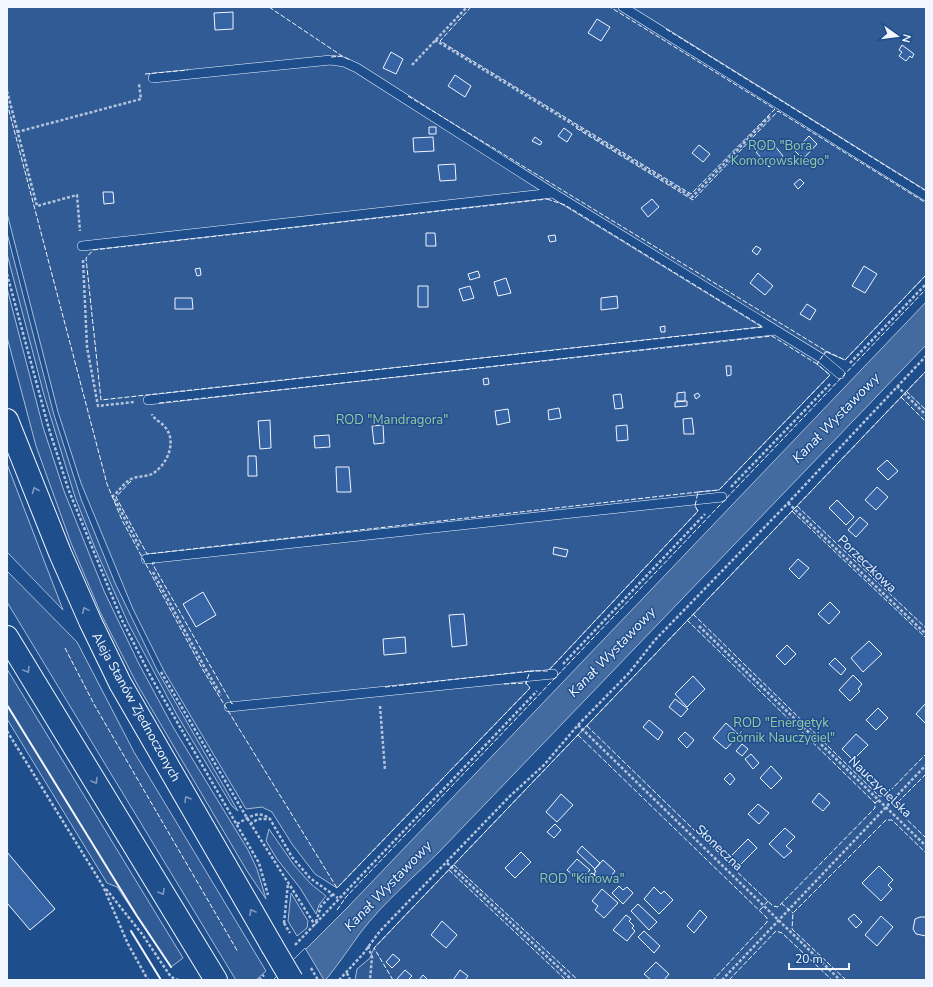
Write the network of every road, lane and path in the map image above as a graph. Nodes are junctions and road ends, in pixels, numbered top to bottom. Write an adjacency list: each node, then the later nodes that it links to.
1 (467, 7): 3 (path)
2 (623, 7): 7 (lane)
3 (435, 40): 4 (path); 7 (path)
4 (412, 65)
5 (153, 78): 8 (path); 9 (lane)
6 (7, 91): 8 (path)
7 (780, 106): 10 (lane)
8 (17, 132): 11 (path)
9 (553, 193): 11 (lane); 14 (lane)
10 (926, 196)
11 (82, 246): 18 (path)
12 (7, 274): 38 (path)
13 (926, 284): 16 (path)
14 (775, 330): 16 (lane); 18 (lane)
15 (926, 356): 17 (path)
16 (840, 374): 21 (path)
17 (897, 386): 19 (path); 22 (path)
18 (148, 400)
19 (926, 415)
20 (7, 420): 56 (main road, Aleja Stanów Zjednoczonych, one-way to 20, bridge)
21 (722, 497): 23 (lane); 28 (path)
22 (788, 503): 25 (path, Porzeczkowa); 31 (path)
23 (146, 560)
24 (699, 626): 35 (path, Nauczycielska)
25 (926, 634)
26 (7, 636): 55 (main road, one-way to 55)
27 (161, 672): 36 (path)
28 (553, 674): 29 (lane); 46 (path)
29 (379, 692): 30 (lane); 34 (path)
30 (229, 707)
31 (578, 725): 41 (path); 48 (path, Słoneczna)
32 (7, 731): 43 (path)
33 (926, 765): 35 (path)
34 (385, 770)
35 (885, 806): 40 (path, Nauczycielska); 48 (path)
36 (247, 818): 37 (path); 38 (path); 39 (path)
37 (270, 819): 39 (path); 44 (path)
38 (237, 824): 45 (path)
39 (250, 824): 42 (path)
40 (926, 846)
41 (447, 863): 50 (path); 60 (path)
42 (288, 883): 47 (path); 49 (path)
43 (103, 886): 52 (path); 53 (path)
44 (333, 894): 46 (path); 49 (path)
45 (269, 896)
46 (338, 898): 49 (path)
47 (281, 916)
48 (778, 920): 61 (path); 62 (path, Słoneczna)
49 (315, 925)
50 (368, 946): 51 (path); 59 (path)
51 (347, 973): 57 (path); 58 (path)
52 (172, 979): 54 (path)
53 (148, 980)
54 (178, 980)
55 (216, 980)
56 (292, 980)
57 (339, 980)
58 (350, 980)
59 (370, 980)
60 (572, 980)
61 (722, 980)
62 (840, 980)

